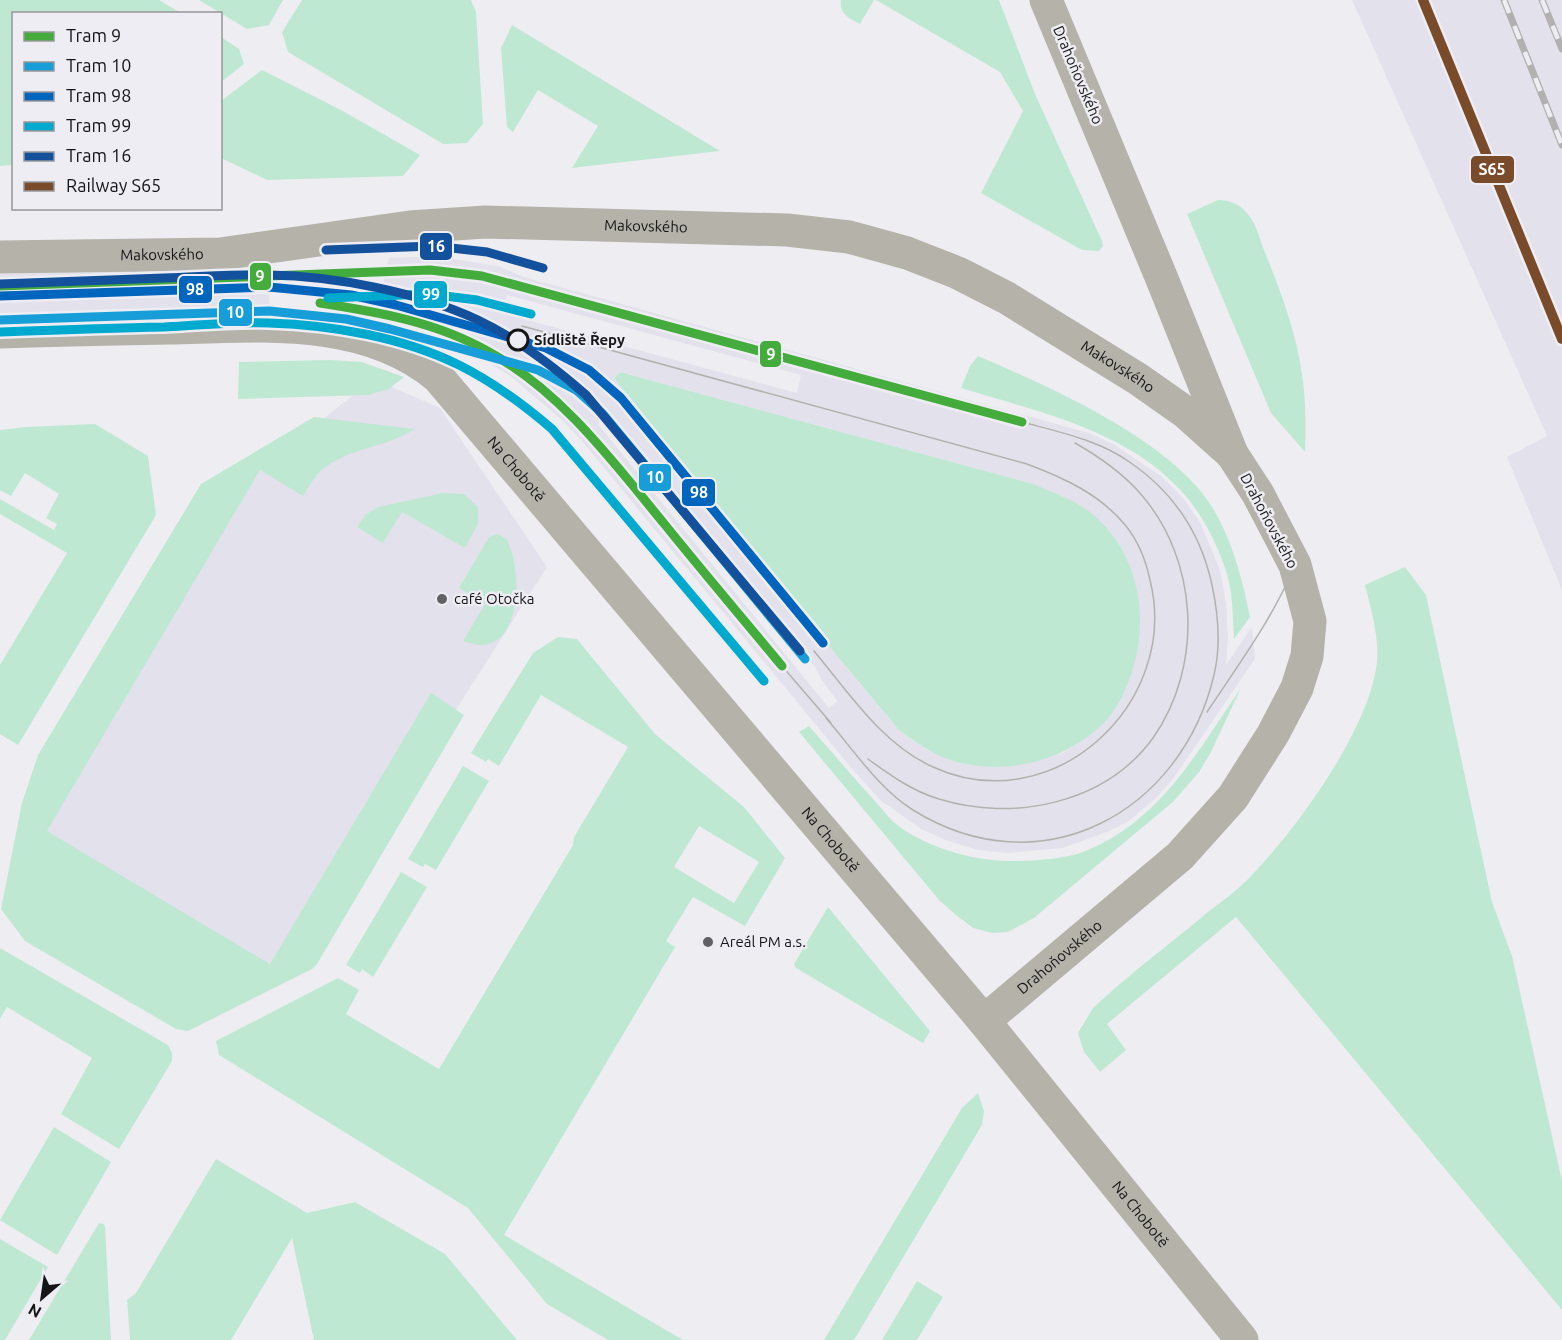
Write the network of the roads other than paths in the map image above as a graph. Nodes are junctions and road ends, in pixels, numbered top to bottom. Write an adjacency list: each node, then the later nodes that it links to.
1 (1046, 0): 4 (street, Drahoňovského)
2 (0, 257): 4 (street, Makovského)
3 (0, 332): 5 (street, Na Chobotě)
4 (1232, 454): 5 (street, Drahoňovského)
5 (984, 1021): 6 (street, Na Chobotě)
6 (1242, 1340)

